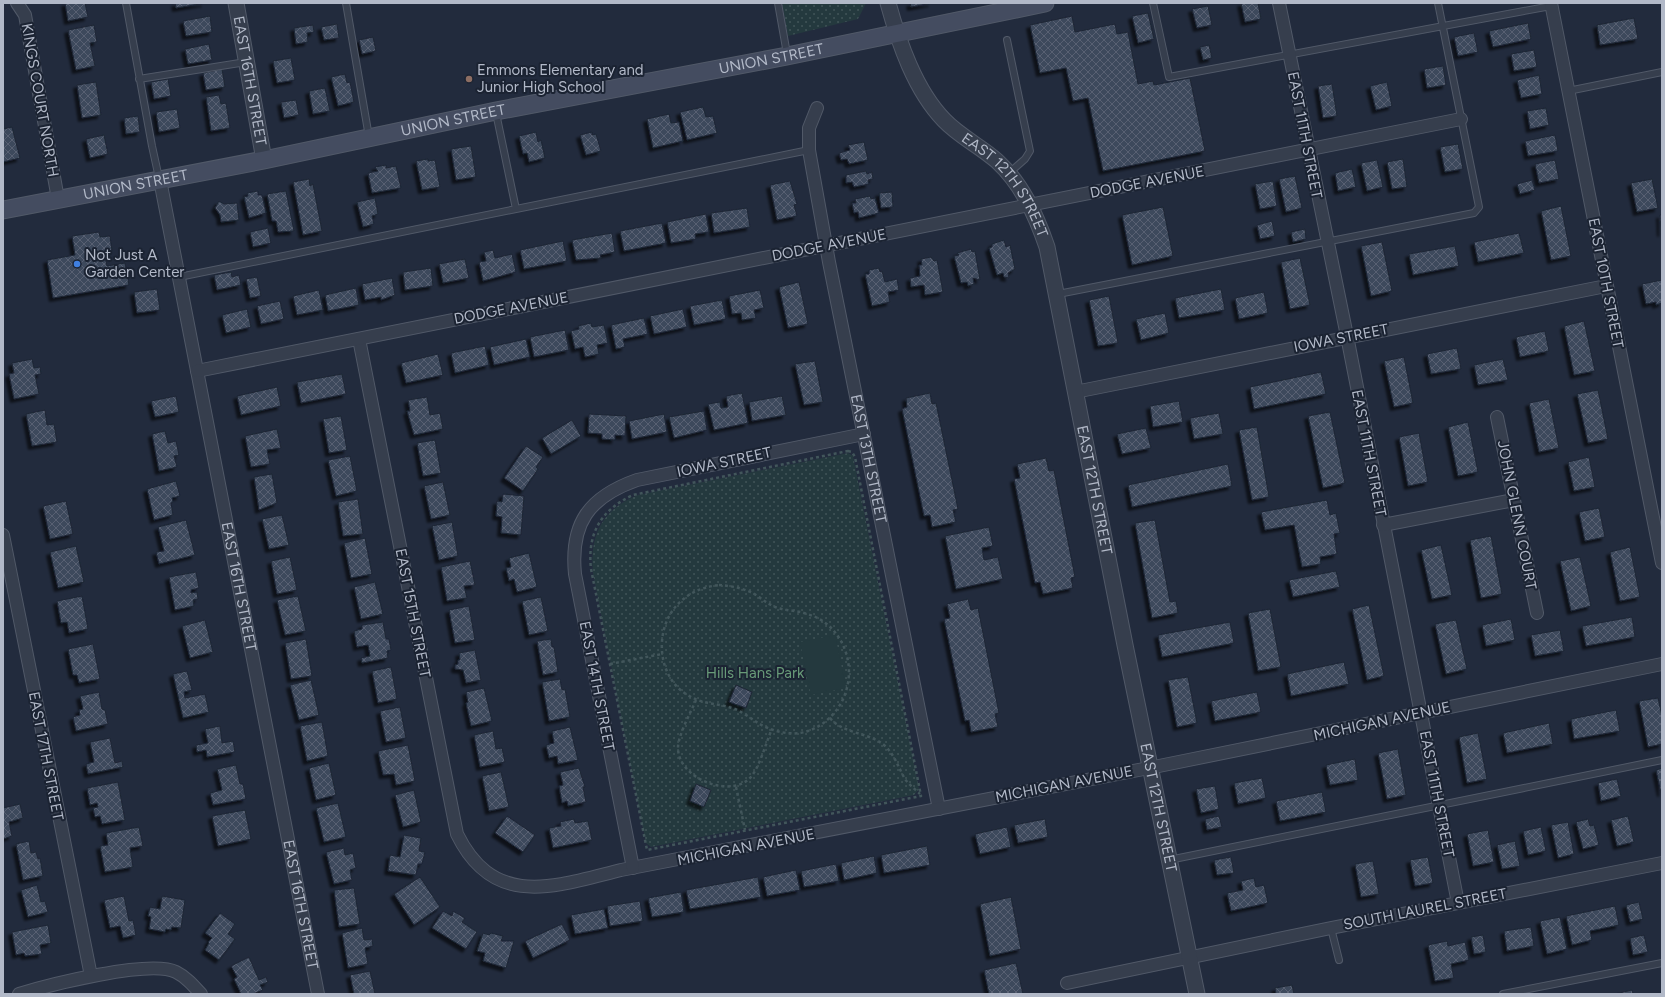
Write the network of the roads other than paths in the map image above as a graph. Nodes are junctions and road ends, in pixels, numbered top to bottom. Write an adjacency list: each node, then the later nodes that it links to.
1 (17, 3): 31 (street, KINGS COURT NORTH)
2 (126, 3): 20 (lane)
3 (236, 3): 18 (street, EAST 16TH STREET)
4 (346, 3): 25 (lane)
5 (778, 3): 16 (lane)
6 (888, 3): 14 (street)
7 (1045, 3): 12 (main road, UNION STREET)
8 (1153, 3): 17 (lane)
9 (1278, 3): 17 (street, EAST 11TH STREET)
10 (1438, 3): 13 (lane)
11 (1551, 5): 13 (lane); 21 (street, EAST 10TH STREET)
12 (1002, 7): 14 (main road, UNION STREET)
13 (1442, 26): 17 (lane); 24 (lane)
14 (897, 33): 16 (main road, UNION STREET); 29 (street, EAST 12TH STREET)
15 (1007, 40): 29 (lane)
16 (787, 56): 23 (main road, UNION STREET)
17 (1289, 56): 26 (street, EAST 11TH STREET)
18 (246, 62): 20 (lane); 28 (street, EAST 16TH STREET)
19 (1662, 72): 21 (lane)
20 (139, 79): 30 (lane)
21 (1568, 91): 38 (street, EAST 10TH STREET)
22 (817, 108): 27 (street, EAST 13TH STREET)
23 (496, 111): 25 (main road, UNION STREET); 33 (lane)
24 (1461, 119): 26 (street, DODGE AVENUE); 35 (lane)
25 (369, 138): 28 (main road, UNION STREET)
26 (1308, 149): 32 (street, DODGE AVENUE); 35 (street, EAST 11TH STREET)
27 (809, 150): 33 (lane); 36 (street, EAST 13TH STREET)
28 (264, 160): 30 (main road, UNION STREET)
29 (1009, 174): 32 (street, EAST 12TH STREET)
30 (160, 180): 31 (main road, UNION STREET); 37 (street, EAST 16TH STREET)
31 (58, 199): 34 (main road, UNION STREET)
32 (1030, 205): 36 (street, DODGE AVENUE); 39 (street, EAST 12TH STREET)
33 (516, 209): 37 (lane)
34 (3, 210)
35 (1327, 242): 39 (lane); 40 (street, EAST 11TH STREET)
36 (826, 245): 41 (street, DODGE AVENUE); 45 (street, EAST 13TH STREET)
37 (179, 277): 42 (street, EAST 16TH STREET)
38 (1606, 286): 40 (street, IOWA STREET); 50 (street, EAST 10TH STREET)
39 (1058, 294): 43 (street, EAST 12TH STREET)
40 (1347, 336): 43 (street, IOWA STREET); 48 (street, EAST 11TH STREET)
41 (359, 339): 42 (street, DODGE AVENUE); 61 (street, EAST 15TH STREET)
42 (196, 371): 71 (street, EAST 16TH STREET)
43 (1075, 392): 55 (street, EAST 12TH STREET)
44 (1497, 417): 46 (street, JOHN GLENN COURT)
45 (864, 434): 47 (street, IOWA STREET); 57 (street, EAST 13TH STREET)
46 (1514, 500): 48 (street); 51 (street, JOHN GLENN COURT)
47 (591, 508): 60 (street, EAST 14TH STREET)
48 (1383, 525): 53 (street, EAST 11TH STREET)
49 (3, 535): 67 (street, EAST 17TH STREET)
50 (1662, 563)
51 (1537, 613)
52 (1662, 664): 53 (street, MICHIGAN AVENUE)
53 (1421, 713): 55 (street, MICHIGAN AVENUE); 56 (street, EAST 11TH STREET)
54 (1662, 760): 56 (lane)
55 (1149, 768): 57 (street, MICHIGAN AVENUE); 58 (street, EAST 12TH STREET)
56 (1439, 805): 58 (lane); 62 (street, EAST 11TH STREET)
57 (938, 809): 60 (street, MICHIGAN AVENUE)
58 (1169, 860): 64 (street, EAST 12TH STREET)
59 (1662, 863): 62 (street, SOUTH LAUREL STREET)
60 (633, 868): 61 (street, MICHIGAN AVENUE)
61 (491, 874)
62 (1458, 903): 63 (street, SOUTH LAUREL STREET)
63 (1331, 928): 64 (street, SOUTH LAUREL STREET); 65 (lane)
64 (1189, 958): 68 (street, SOUTH LAUREL STREET); 72 (street, EAST 12TH STREET)
65 (1339, 960)
66 (1662, 963): 73 (lane)
67 (91, 976): 69 (street); 70 (street)
68 (1067, 982)
69 (19, 994)
70 (201, 994)
71 (318, 994)
72 (1197, 994)
73 (1503, 994)

